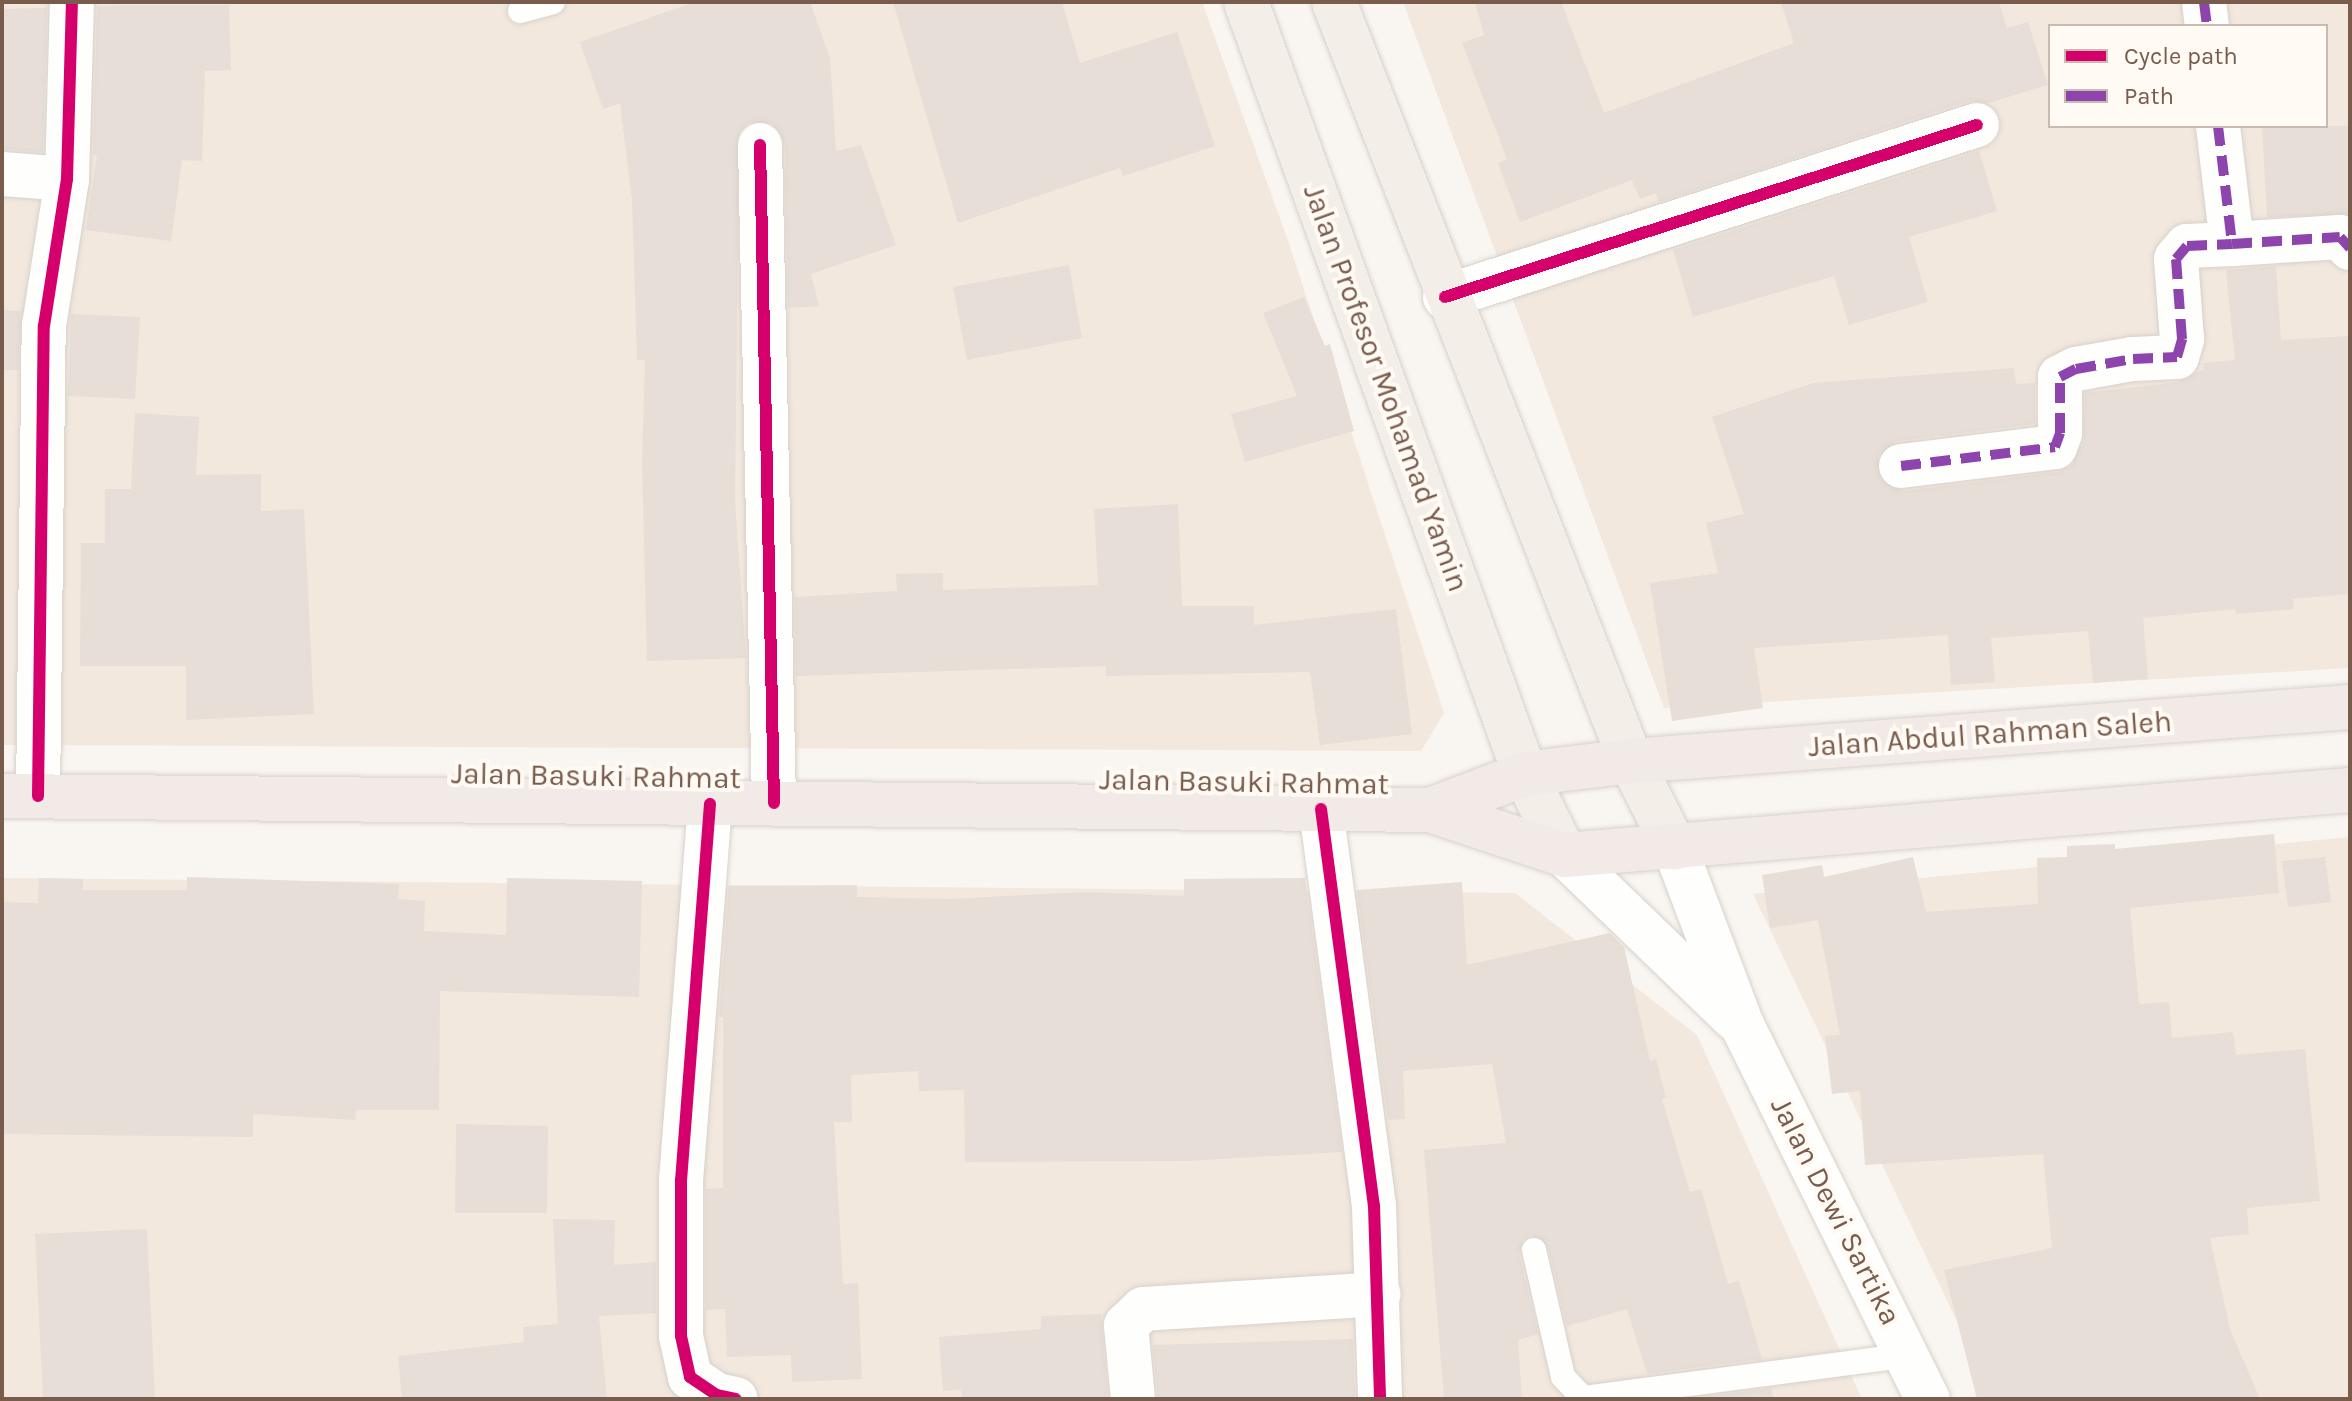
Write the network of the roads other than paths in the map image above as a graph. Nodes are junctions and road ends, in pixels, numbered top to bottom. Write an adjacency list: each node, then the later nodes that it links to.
1 (72, 2): 12 (street)
2 (553, 2): 6 (lane)
3 (1246, 2): 19 (main road, Jalan Profesor Mohamad Yamin)
4 (1334, 2): 15 (main road)
5 (2204, 2): 7 (street)
6 (520, 11)
7 (2207, 24)
8 (1977, 125): 15 (street)
9 (2218, 128): 13 (street)
10 (760, 145): 22 (street)
11 (2, 174): 12 (street)
12 (67, 179): 21 (street)
13 (2232, 244): 14 (street); 16 (street)
14 (2350, 248)
15 (1445, 297): 18 (main road)
16 (1901, 466)
17 (2350, 707): 18 (highway, Jalan Abdul Rahman Saleh)
18 (1631, 761): 19 (highway, Jalan Abdul Rahman Saleh); 26 (main road)
19 (1525, 774): 25 (highway, Jalan Abdul Rahman Saleh); 27 (main road, Jalan Profesor Mohamad Yamin)
20 (2350, 790): 26 (highway)
21 (20, 796): 23 (highway, Jalan Basuki Rahmat)
22 (774, 803): 23 (highway, Jalan Basuki Rahmat); 24 (highway, Jalan Basuki Rahmat)
23 (710, 804): 32 (street)
24 (1321, 809): 25 (highway, Jalan Basuki Rahmat); 30 (street)
25 (1430, 810): 27 (highway)
26 (1675, 848): 27 (highway); 28 (street)
27 (1565, 855): 28 (street)
28 (1742, 1025): 31 (street, Jalan Dewi Sartika)
29 (1534, 1250): 31 (lane)
30 (1379, 1294): 33 (street); 34 (street)
31 (1909, 1355): 35 (street, Jalan Dewi Sartika)
32 (736, 1399)
33 (1133, 1399)
34 (1380, 1399)
35 (1928, 1399)

